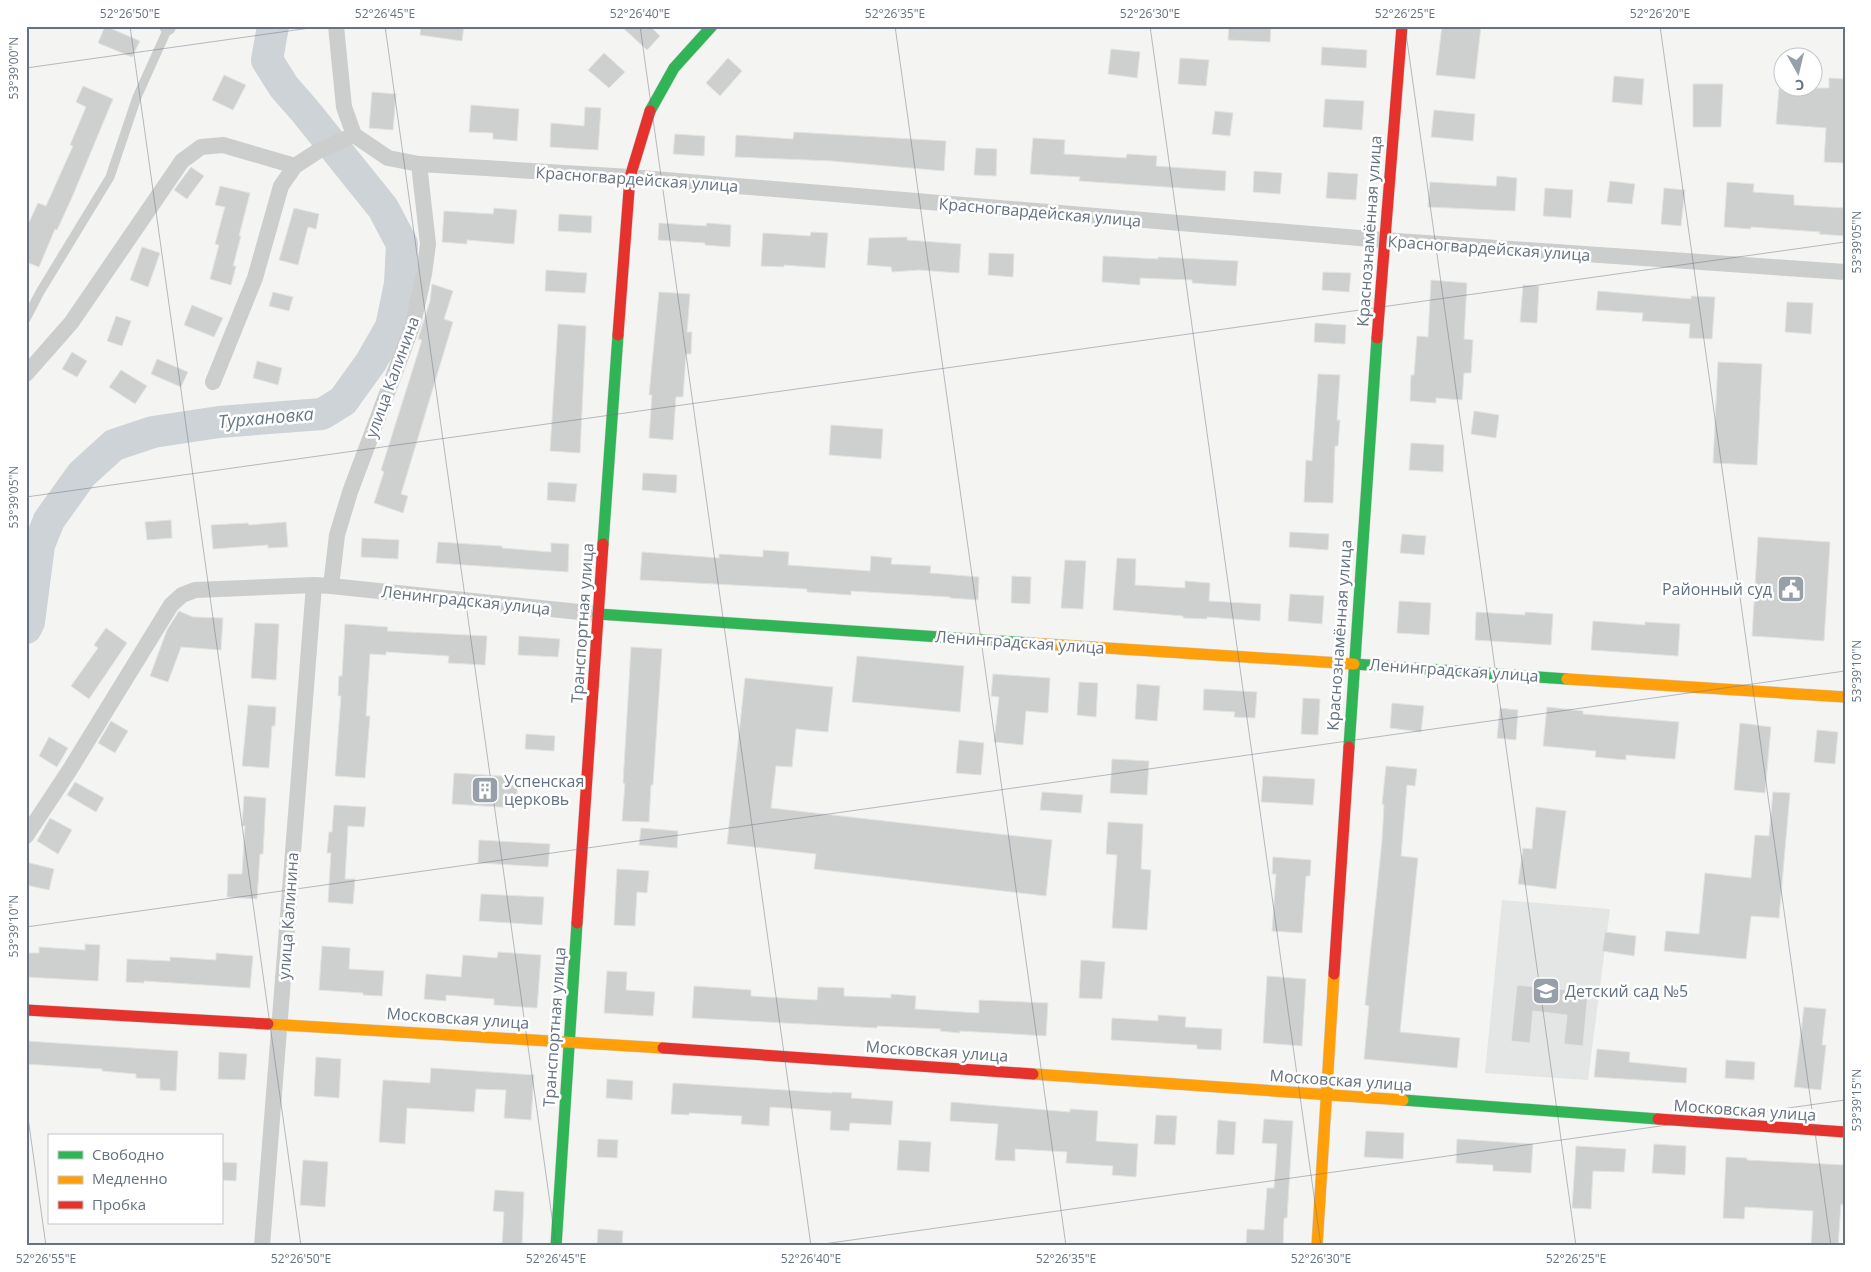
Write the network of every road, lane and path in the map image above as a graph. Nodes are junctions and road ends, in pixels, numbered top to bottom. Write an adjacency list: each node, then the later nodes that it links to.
1 (336, 26): 5 (street)
2 (712, 26): 8 (street, Транспортная улица)
3 (1402, 26): 9 (street, Краснознамённая улица)
4 (168, 27): 11 (lane)
5 (354, 136): 6 (street, Красногвардейская улица); 7 (street)
6 (418, 164): 8 (street, Красногвардейская улица); 15 (street, улица Калинина)
7 (294, 166): 12 (street); 13 (street)
8 (630, 177): 9 (street, Красногвардейская улица); 16 (street, Транспортная улица)
9 (1384, 240): 10 (street, Красногвардейская улица); 17 (street, Краснознамённая улица)
10 (1845, 272)
11 (26, 319)
12 (26, 374)
13 (214, 382)
14 (314, 585): 15 (street, Ленинградская улица); 19 (street, Ленинградская улица); 21 (street, улица Калинина)
15 (332, 586): 16 (street, Ленинградская улица)
16 (598, 614): 17 (street, Ленинградская улица); 22 (street, Транспортная улица)
17 (1353, 663): 18 (street, Ленинградская улица); 23 (street, Краснознамённая улица)
18 (1845, 697)
19 (26, 836)
20 (26, 1010): 21 (street, Московская улица)
21 (280, 1024): 22 (street, Московская улица); 25 (street, улица Калинина)
22 (569, 1041): 23 (street, Московская улица); 26 (street, Транспортная улица)
23 (1326, 1095): 24 (street, Московская улица); 27 (street, Краснознамённая улица)
24 (1845, 1132)
25 (262, 1246)
26 (556, 1246)
27 (1317, 1246)

